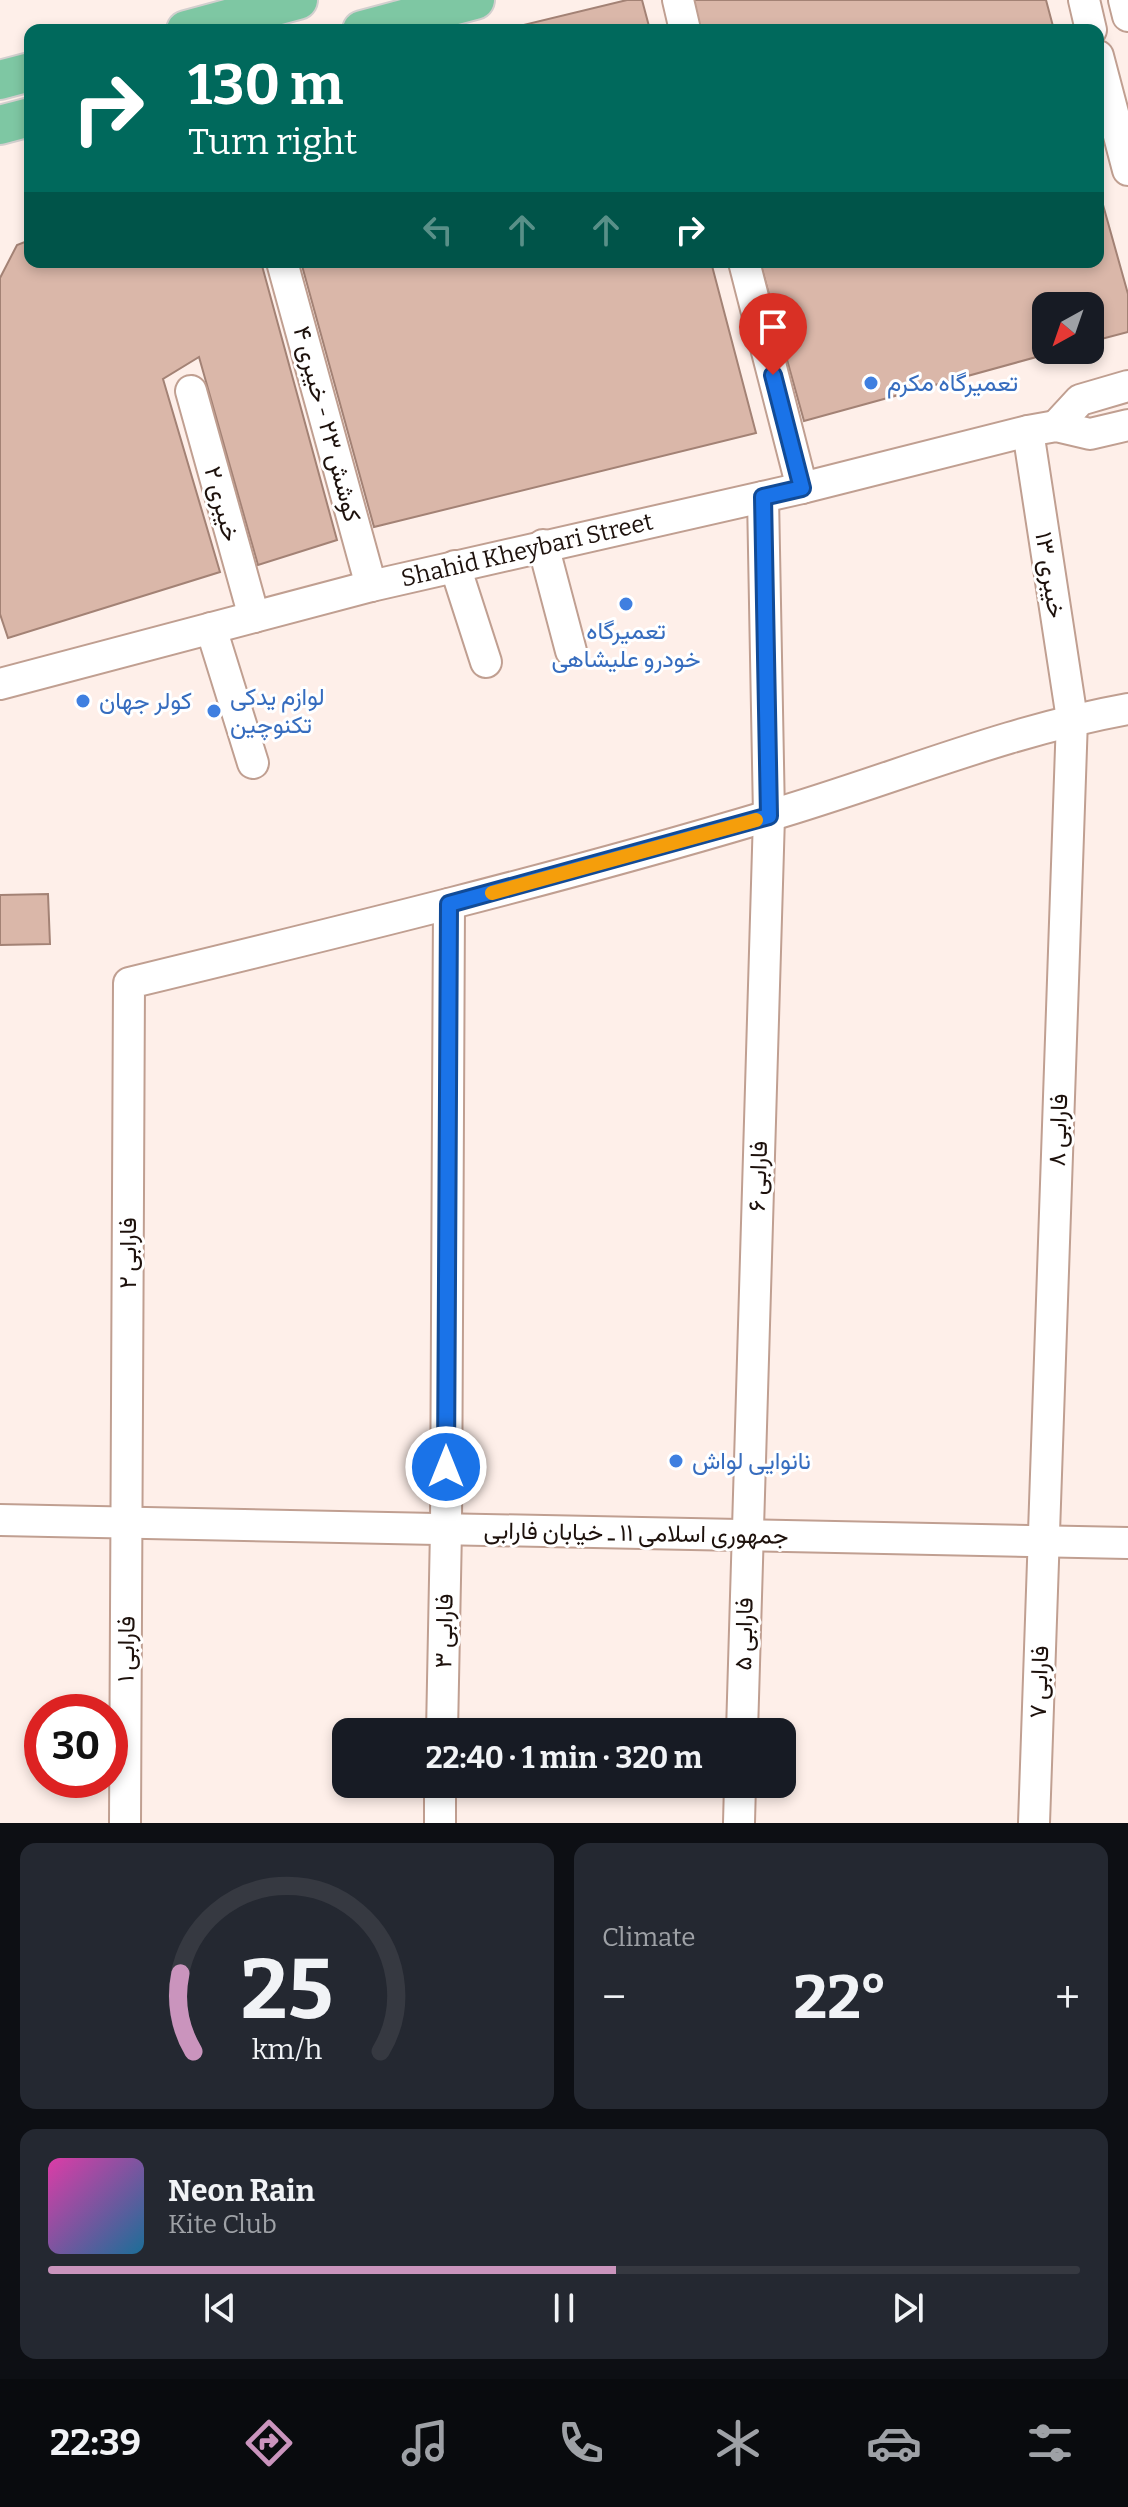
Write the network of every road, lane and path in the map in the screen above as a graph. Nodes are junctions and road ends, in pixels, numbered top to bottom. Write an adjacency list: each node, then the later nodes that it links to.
1 (298, 0): 7 (main road)
2 (475, 0): 8 (main road)
3 (678, 0): 9 (street)
4 (1084, 0): 10 (street)
5 (1124, 0): 6 (street)
6 (1128, 16)
7 (208, 24)
8 (385, 24)
9 (684, 24)
10 (1090, 24)
11 (24, 74): 13 (main road)
12 (1104, 79): 16 (street)
13 (0, 80)
14 (24, 119): 15 (main road)
15 (0, 125)
16 (1128, 170)
17 (284, 268): 27 (street, کوشش ۲۳ - خیبری ۴)
18 (746, 268): 23 (street)
19 (1128, 386): 22 (street, Shahid Kheybari Street)
20 (191, 391): 28 (street, خیبری ۲)
21 (1128, 425): 22 (street, Shahid Kheybari Street)
22 (1042, 428): 23 (street, Shahid Kheybari Street); 34 (street, خیبری ۱۳)
23 (802, 488): 24 (street, Shahid Kheybari Street)
24 (763, 497): 25 (street, Shahid Kheybari Street); 36 (street, فارابی ۶)
25 (543, 545): 26 (street, Shahid Kheybari Street); 30 (street)
26 (455, 566): 27 (street, Shahid Kheybari Street); 31 (street)
27 (371, 586): 28 (street, Shahid Kheybari Street)
28 (254, 617): 29 (street, Shahid Kheybari Street)
29 (211, 628): 32 (street, Shahid Kheybari Street); 35 (street)
30 (571, 651)
31 (486, 662)
32 (0, 684)
33 (1128, 709): 34 (street)
34 (1072, 719): 36 (street); 42 (street, فارابی ۸)
35 (253, 763)
36 (769, 816): 37 (street); 41 (street, فارابی ۶)
37 (449, 904): 39 (street, فارابی ۲); 40 (street, فارابی ۳)
38 (0, 1520): 39 (street, جمهوری اسلامی ۱۱ ـ خیابان فارابی)
39 (127, 1523): 40 (street, جمهوری اسلامی ۱۱ ـ خیابان فارابی); 48 (street, فارابی ۱)
40 (446, 1529): 41 (street, جمهوری اسلامی ۱۱ ـ خیابان فارابی); 44 (street, فارابی ۳)
41 (746, 1536): 42 (street, جمهوری اسلامی ۱۱ ـ خیابان فارابی); 45 (street, فارابی ۵)
42 (1044, 1542): 43 (street, جمهوری اسلامی ۱۱ ـ خیابان فارابی); 51 (street, فارابی ۷)
43 (1128, 1543)
44 (442, 1718)
45 (742, 1718)
46 (440, 1798): 49 (street)
47 (740, 1798): 50 (street)
48 (125, 1823)
49 (440, 1823)
50 (739, 1823)
51 (1034, 1823)

